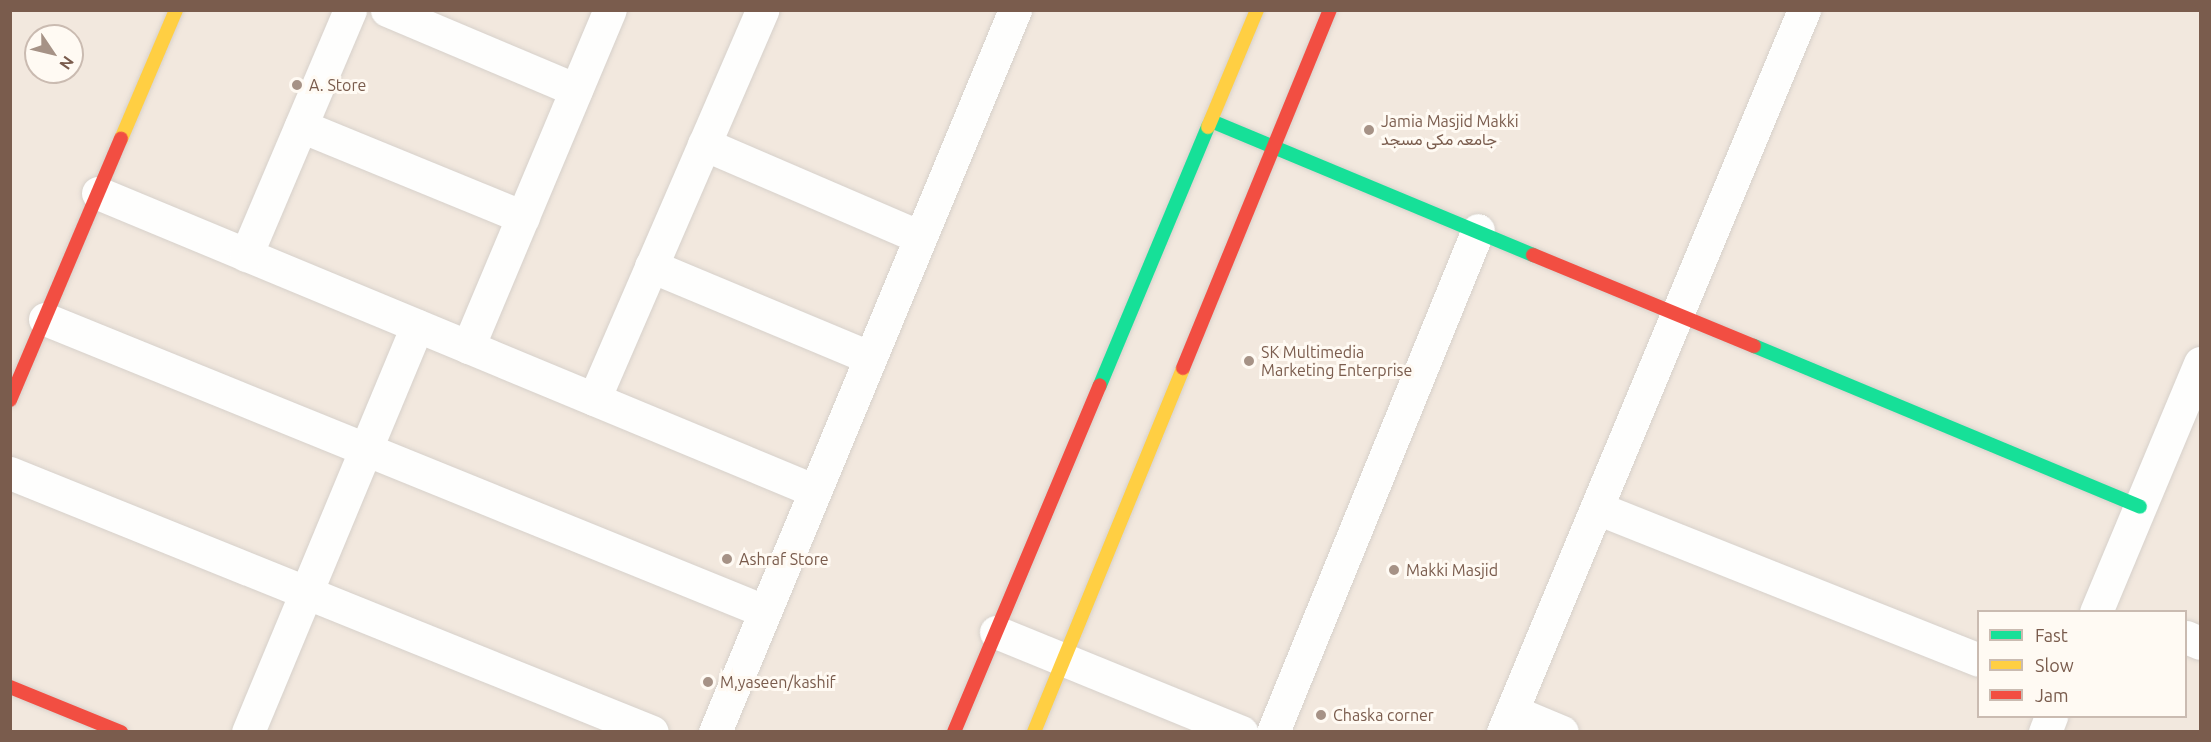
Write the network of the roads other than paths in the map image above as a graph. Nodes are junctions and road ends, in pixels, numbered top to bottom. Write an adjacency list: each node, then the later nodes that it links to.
1 (176, 10): 15 (street)
2 (350, 10): 12 (street)
3 (387, 10): 10 (street)
4 (610, 10): 10 (street)
5 (762, 10): 13 (street)
6 (1015, 10): 18 (street)
7 (1257, 10): 11 (street)
8 (1330, 10): 14 (street)
9 (1804, 10): 21 (street)
10 (576, 90): 16 (street)
11 (1211, 121): 14 (street); 37 (street)
12 (300, 126): 16 (street); 19 (street)
13 (704, 144): 18 (street); 20 (street)
14 (1274, 146): 17 (street); 38 (street)
15 (98, 193): 19 (street); 22 (street)
16 (523, 217): 24 (street)
17 (1478, 230): 21 (street); 50 (street)
18 (920, 237): 25 (street)
19 (246, 255): 23 (street)
20 (651, 267): 25 (street); 27 (street)
21 (1677, 314): 32 (street); 33 (street)
22 (45, 319): 28 (street); 29 (street)
23 (417, 326): 24 (street); 29 (street)
24 (468, 347): 27 (street)
25 (869, 357): 31 (street)
26 (2200, 363): 32 (street)
27 (594, 399): 31 (street)
28 (10, 400)
29 (364, 449): 34 (street); 36 (street)
30 (10, 473): 34 (street)
31 (813, 490): 36 (street)
32 (2140, 507): 35 (street)
33 (1596, 508): 39 (street); 42 (street)
34 (305, 592): 44 (street); 45 (street)
35 (2105, 609)
36 (764, 611): 46 (street)
37 (996, 632): 38 (street); 47 (street)
38 (1065, 660): 48 (street); 49 (street)
39 (1977, 660)
40 (10, 687): 43 (street)
41 (2051, 718): 52 (street)
42 (1508, 721): 51 (street)
43 (121, 732)
44 (248, 732)
45 (652, 732)
46 (715, 732)
47 (954, 732)
48 (1034, 732)
49 (1241, 732)
50 (1273, 732)
51 (1562, 732)
52 (2045, 732)

